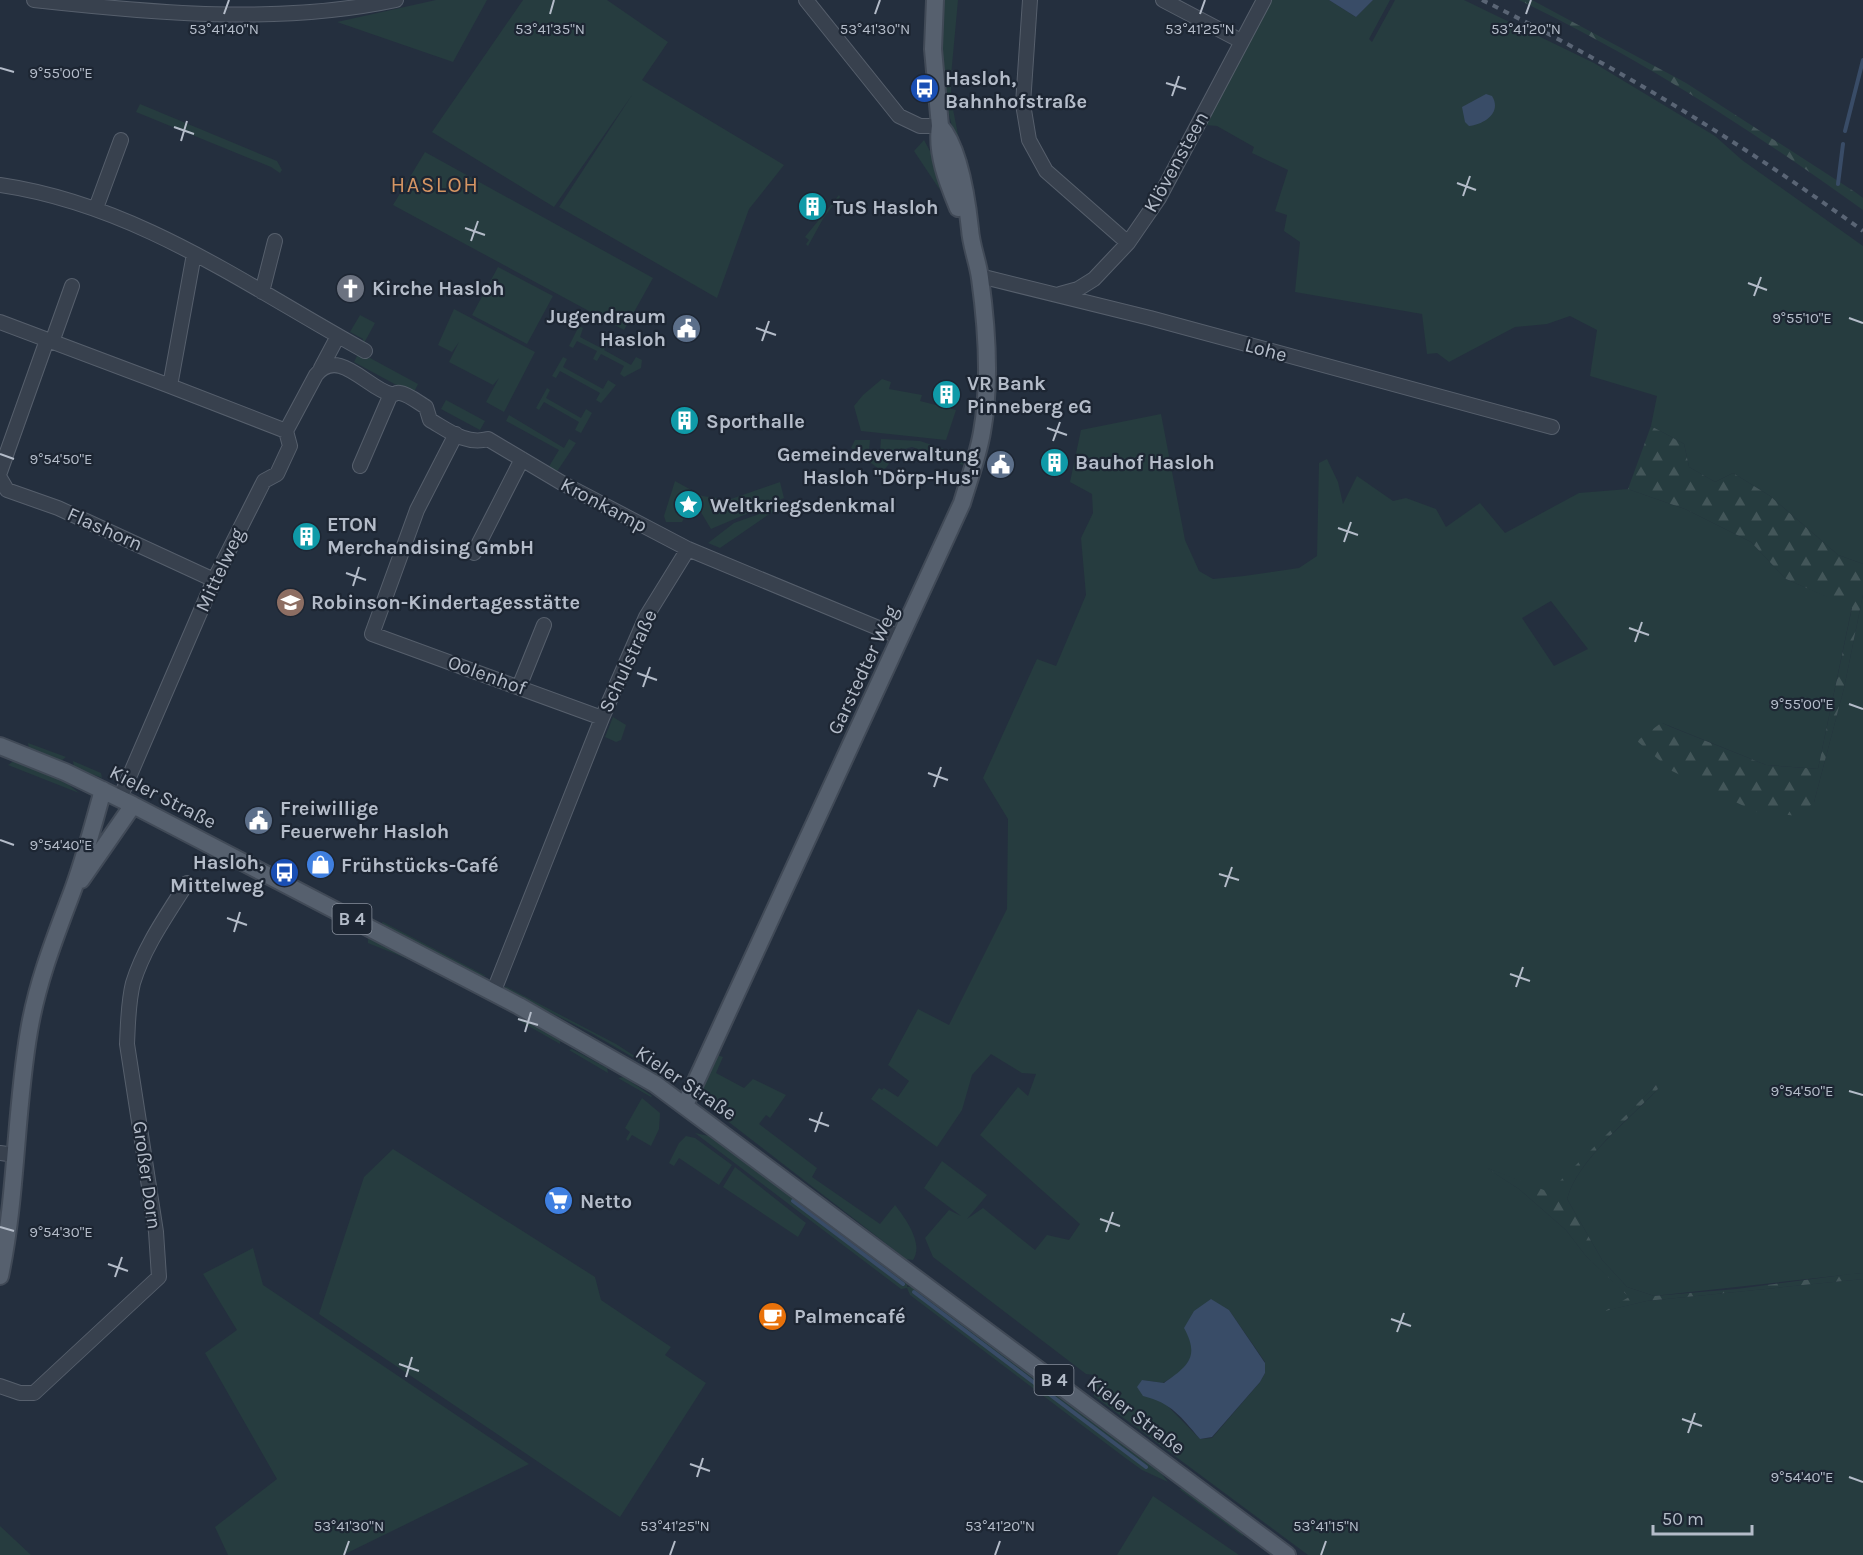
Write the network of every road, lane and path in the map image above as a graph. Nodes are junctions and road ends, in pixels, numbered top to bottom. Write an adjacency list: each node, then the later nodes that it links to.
1 (34, 0): 8 (street)
2 (396, 0): 8 (street)
3 (806, 0): 10 (street)
4 (935, 0): 10 (main road, Garstedter Weg)
5 (1030, 0): 15 (street)
6 (1163, 0): 9 (street)
7 (1264, 0): 9 (street, Klövensteen)
8 (233, 7)
9 (1241, 41): 15 (street, Klövensteen)
10 (940, 126): 17 (main road, Garstedter Weg)
11 (121, 140): 13 (street)
12 (0, 185): 13 (street)
13 (96, 208): 16 (street)
14 (275, 241): 19 (street)
15 (1128, 243): 20 (street, Klövensteen)
16 (194, 254): 19 (street); 26 (street)
17 (980, 276): 20 (street, Lohe); 39 (main road, Garstedter Weg)
18 (72, 286): 23 (street)
19 (262, 292): 22 (street)
20 (1058, 295): 28 (street, Lohe)
21 (0, 322): 23 (street)
22 (338, 336): 24 (street); 25 (street)
23 (50, 341): 26 (street); 33 (street)
24 (341, 367): 25 (street); 27 (street, Kronkamp)
25 (321, 368): 29 (street, Mittelweg)
26 (170, 386): 29 (street)
27 (391, 394): 30 (street, Kronkamp); 32 (street)
28 (1552, 427)
29 (286, 431): 37 (street, Mittelweg)
30 (456, 435): 31 (street, Kronkamp); 40 (street, Oolenhof)
31 (522, 459): 35 (street, Kronkamp); 36 (street)
32 (360, 466)
33 (0, 472)
34 (0, 478): 37 (street, Flashorn)
35 (688, 549): 39 (street); 41 (street, Schulstraße)
36 (474, 553)
37 (214, 580): 44 (street, Mittelweg)
38 (544, 625): 40 (street)
39 (900, 637): 48 (main road, Garstedter Weg)
40 (519, 687): 41 (street, Oolenhof)
41 (602, 718): 47 (street, Schulstraße)
42 (0, 746): 43 (main road, Kieler Straße / B 4)
43 (103, 790): 44 (main road, Kieler Straße / B 4); 46 (main road)
44 (127, 801): 46 (main road); 47 (main road, Kieler Straße / B 4)
45 (187, 883): 51 (street, Großer Dorn)
46 (72, 894): 49 (main road)
47 (493, 993): 48 (main road, Kieler Straße / B 4)
48 (685, 1105): 52 (main road, Kieler Straße / B 4)
49 (7, 1154): 50 (main road)
50 (0, 1276)
51 (0, 1386)
52 (1287, 1555)

